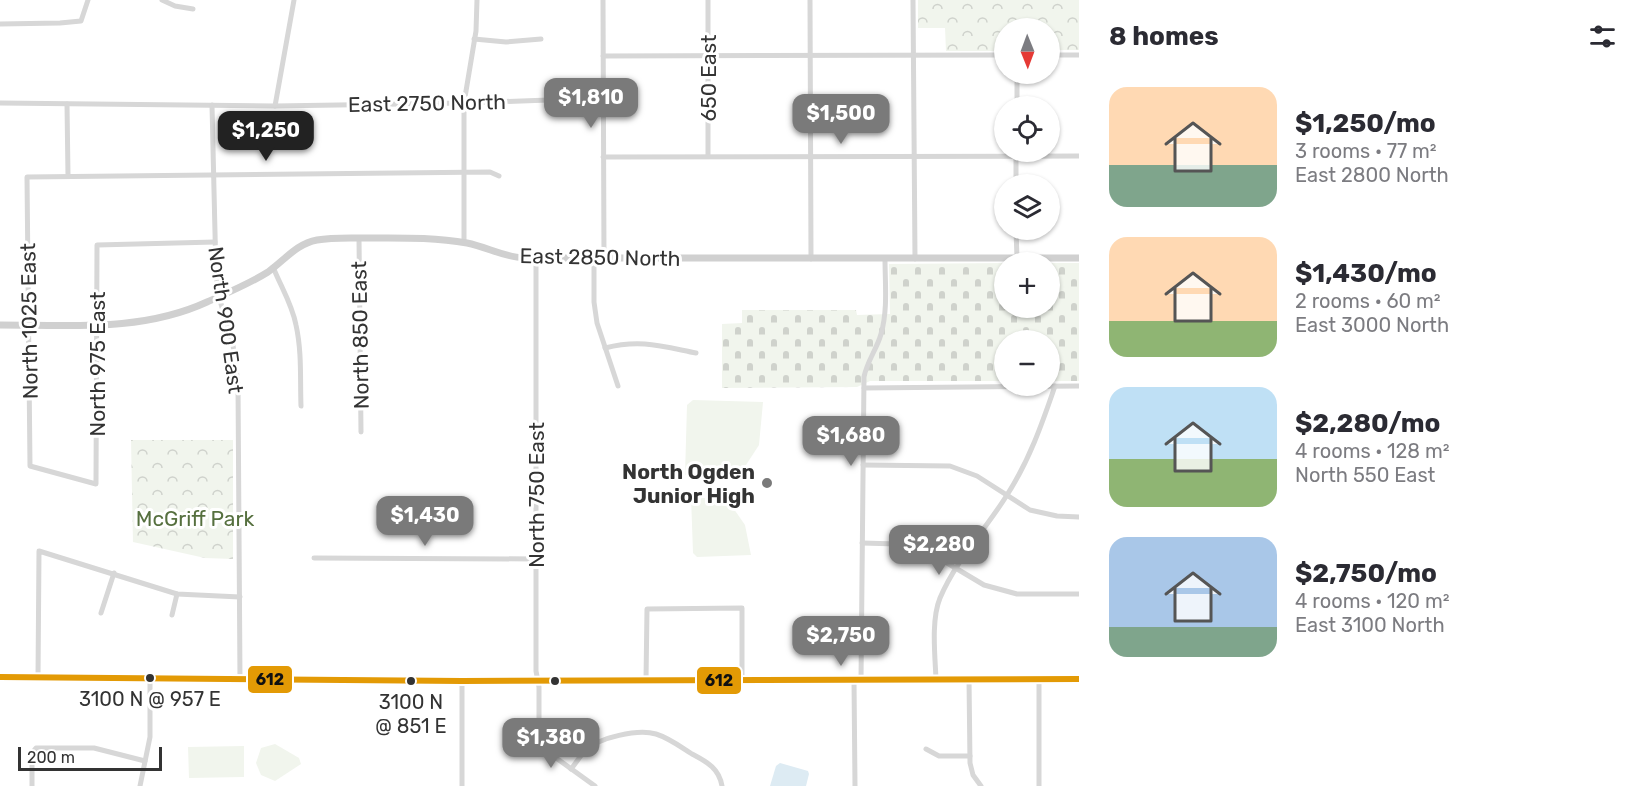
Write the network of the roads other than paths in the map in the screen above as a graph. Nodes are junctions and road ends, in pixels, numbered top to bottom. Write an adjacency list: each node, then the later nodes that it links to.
1 (88, 0): 10 (street)
2 (165, 0): 9 (street)
3 (294, 0): 25 (street)
4 (477, 0): 11 (street)
5 (603, 0): 19 (street)
6 (708, 0): 13 (street, 650 East)
7 (810, 0): 14 (street)
8 (912, 0): 15 (street)
9 (193, 9)
10 (0, 24)
11 (474, 39): 12 (street); 22 (street)
12 (541, 39)
13 (708, 55): 14 (street); 19 (street); 28 (street, 650 East)
14 (810, 55): 15 (street); 29 (street)
15 (912, 55): 16 (street); 30 (street)
16 (994, 55)
17 (1060, 55): 18 (street)
18 (1079, 55)
19 (603, 56): 20 (street)
20 (603, 98): 22 (street, East 2750 North); 32 (street)
21 (0, 103): 23 (street, East 2750 North)
22 (464, 103): 25 (street, East 2750 North); 33 (street)
23 (67, 104): 24 (street, East 2750 North); 35 (street)
24 (212, 105): 25 (street, East 2750 North); 34 (street, North 900 East)
25 (275, 106)
26 (994, 154): 30 (street)
27 (1060, 155): 31 (street)
28 (708, 156): 29 (street); 32 (street)
29 (810, 156): 30 (street); 46 (street)
30 (913, 156): 48 (street)
31 (1079, 156)
32 (603, 157): 41 (street)
33 (464, 172): 34 (street); 36 (street); 39 (street)
34 (213, 175): 35 (street); 38 (street, North 900 East)
35 (68, 176): 52 (street, North 1025 East)
36 (499, 176)
37 (359, 238): 39 (street, East 2850 North); 49 (street, East 2850 North); 63 (street, North 850 East)
38 (214, 242): 50 (street, North 900 East); 53 (street, North 975 East)
39 (464, 243): 40 (street, East 2850 North)
40 (536, 258): 45 (street, East 2850 North); 70 (street, North 750 East)
41 (604, 258): 45 (street, East 2850 North); 46 (street, East 2850 North)
42 (994, 258): 48 (street, East 2850 North)
43 (1060, 258): 44 (street, East 2850 North)
44 (1079, 258)
45 (594, 259): 54 (street)
46 (811, 259): 47 (street, East 2850 North)
47 (885, 259): 48 (street, East 2850 North); 60 (street)
48 (915, 259)
49 (273, 267): 50 (street, East 2850 North); 62 (street)
50 (219, 297): 53 (street, East 2850 North); 75 (street, North 900 East)
51 (0, 325): 52 (street, East 2850 North)
52 (28, 325): 53 (street, East 2850 North); 65 (street, North 1025 East)
53 (97, 325): 65 (street, North 975 East)
54 (605, 348): 55 (street); 56 (street)
55 (696, 353)
56 (618, 386)
57 (1060, 386): 58 (street)
58 (1079, 386)
59 (994, 387): 60 (street)
60 (864, 388): 64 (street)
61 (1051, 396): 66 (street)
62 (301, 406)
63 (361, 432)
64 (863, 465): 66 (street); 68 (street)
65 (30, 466)
66 (1007, 495): 67 (street); 71 (street)
67 (1079, 516)
68 (862, 543): 71 (street); 88 (street)
69 (314, 558): 70 (street)
70 (536, 559): 90 (street, North 750 East)
71 (957, 568): 74 (street); 81 (street)
72 (114, 573): 73 (street); 76 (street); 79 (street)
73 (177, 594): 75 (street); 77 (street)
74 (1079, 594)
75 (240, 597): 85 (street, North 900 East)
76 (101, 613)
77 (172, 615)
78 (0, 677): 79 (street)
79 (38, 677): 80 (street)
80 (150, 678): 85 (street); 93 (street)
81 (936, 679): 82 (street); 88 (street)
82 (969, 679): 83 (street); 92 (street)
83 (1040, 679): 84 (street); 102 (street)
84 (1079, 679)
85 (240, 680): 89 (street)
86 (646, 680): 87 (street); 87 (street); 90 (street)
87 (742, 680): 88 (street)
88 (857, 680): 100 (street)
89 (462, 681): 90 (street); 97 (street)
90 (537, 681): 94 (street, North 750 East)
91 (926, 749): 92 (street)
92 (970, 756): 101 (street)
93 (145, 761): 95 (street); 96 (street)
94 (571, 769): 98 (street); 99 (street)
95 (32, 786)
96 (140, 786)
97 (462, 786)
98 (595, 786)
99 (722, 786)
100 (855, 786)
101 (981, 786)
102 (1040, 786)

